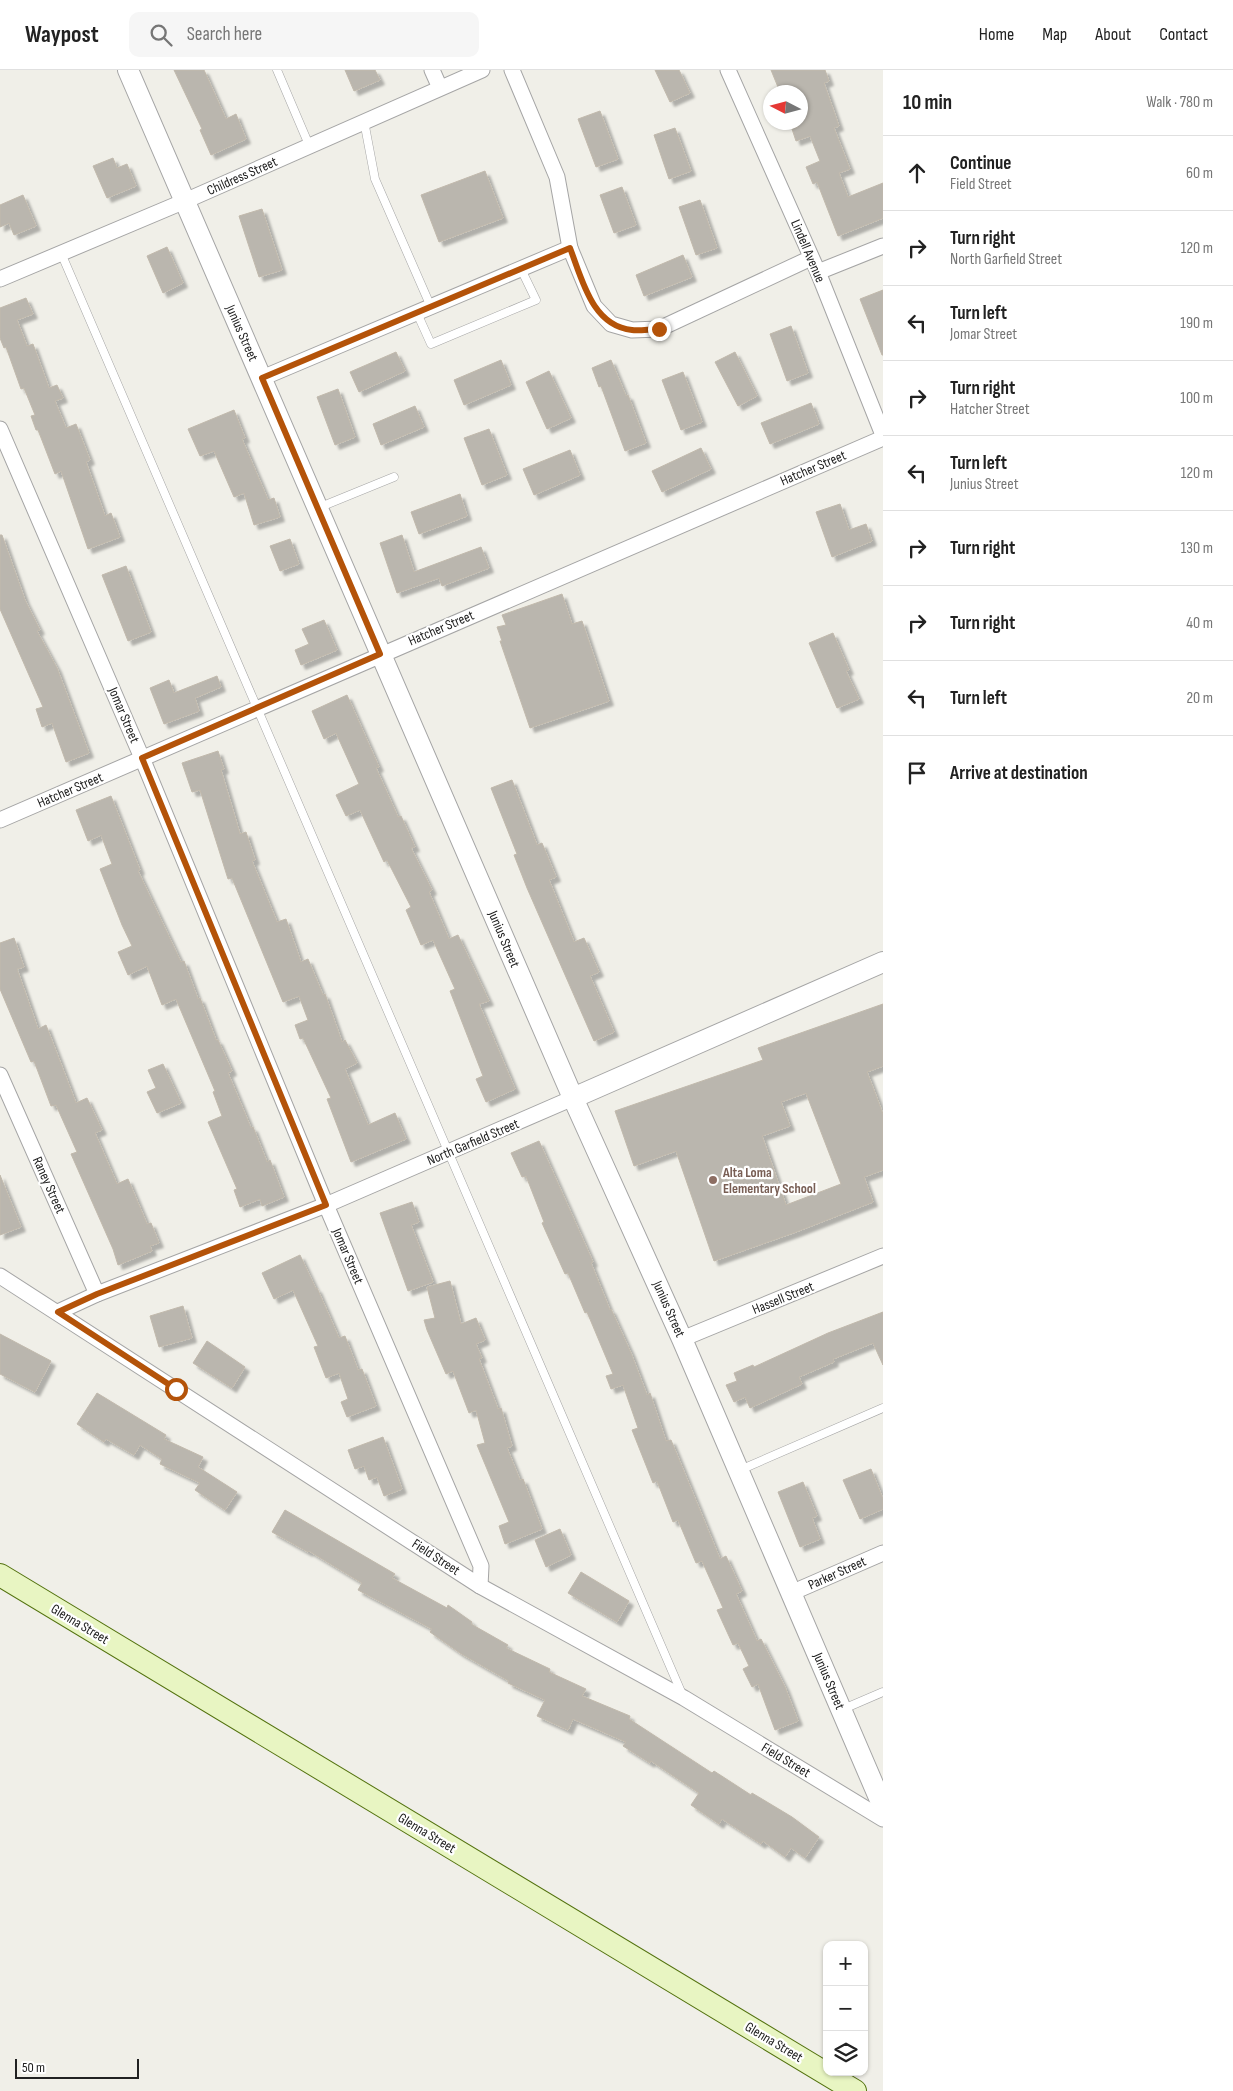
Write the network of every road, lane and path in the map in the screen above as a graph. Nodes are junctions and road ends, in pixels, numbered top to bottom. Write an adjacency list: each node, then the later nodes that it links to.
1 (128, 70): 10 (street, Junius Street)
2 (277, 70): 9 (lane)
3 (432, 70): 7 (street)
4 (482, 70): 7 (street, Childress Street)
5 (512, 70): 12 (street)
6 (728, 70): 14 (street, Lindell Avenue)
7 (440, 88): 8 (street, Childress Street)
8 (364, 121): 9 (street, Childress Street); 18 (lane)
9 (309, 145): 10 (street, Childress Street)
10 (185, 201): 13 (street, Childress Street); 19 (street, Junius Street)
11 (883, 246): 16 (street)
12 (570, 248): 14 (street); 15 (street)
13 (61, 253): 17 (street, Childress Street); 25 (lane)
14 (812, 258): 16 (street, Lindell Avenue)
15 (522, 268): 18 (street); 18 (lane)
16 (818, 272): 21 (street, Lindell Avenue)
17 (0, 279)
18 (424, 310): 19 (street)
19 (262, 378): 23 (street, Junius Street)
20 (0, 429): 26 (street, Jomar Street)
21 (883, 437): 24 (street, Hatcher Street)
22 (394, 477): 23 (lane)
23 (318, 508): 24 (street, Junius Street)
24 (380, 654): 25 (street, Hatcher Street); 30 (street, Junius Street)
25 (258, 708): 26 (street, Hatcher Street); 31 (lane)
26 (142, 758): 27 (street, Hatcher Street); 32 (street, Jomar Street)
27 (0, 820)
28 (883, 962): 30 (street, North Garfield Street)
29 (0, 1075): 35 (street, Raney Street)
30 (574, 1098): 31 (street, North Garfield Street); 37 (street, Junius Street)
31 (448, 1152): 32 (street, North Garfield Street); 45 (lane)
32 (326, 1205): 35 (street, North Garfield Street); 42 (street, Jomar Street)
33 (883, 1256): 37 (street, Hassell Street)
34 (0, 1276): 36 (street, Field Street)
35 (97, 1294): 36 (street, North Garfield Street)
36 (58, 1312): 42 (street, Field Street)
37 (682, 1339): 39 (street, Junius Street)
38 (883, 1408): 39 (lane)
39 (739, 1470): 43 (street, Junius Street)
40 (883, 1552): 43 (street, Parker Street)
41 (0, 1575): 49 (main road, Glenna Street)
42 (480, 1586): 45 (street, Field Street)
43 (791, 1592): 46 (street, Junius Street)
44 (883, 1692): 46 (lane)
45 (684, 1698): 48 (street, Field Street)
46 (842, 1710): 47 (street, Junius Street)
47 (883, 1807)
48 (883, 1819)
49 (855, 2091)

